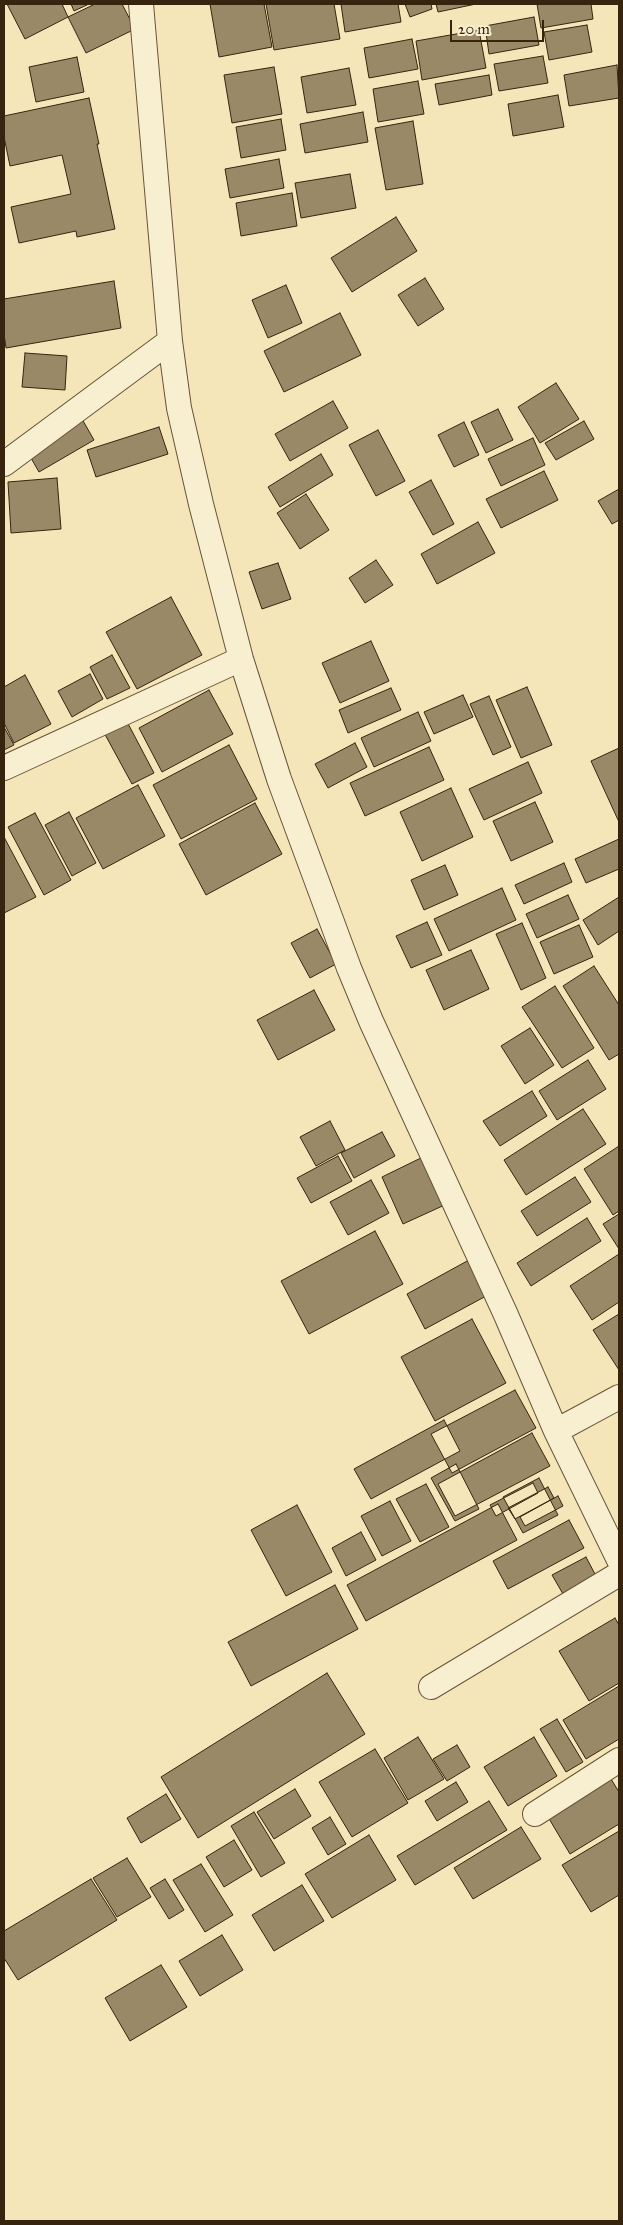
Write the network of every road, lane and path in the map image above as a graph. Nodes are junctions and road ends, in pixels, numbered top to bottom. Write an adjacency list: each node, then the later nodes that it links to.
1 (141, 4): 2 (street)
2 (170, 342): 3 (street); 4 (street)
3 (4, 464)
4 (241, 659): 5 (street); 7 (street)
5 (4, 768)
6 (619, 1398): 7 (street)
7 (556, 1431): 8 (street)
8 (619, 1560)
9 (619, 1574): 10 (street)
10 (432, 1687)
11 (619, 1760): 12 (street)
12 (535, 1814)

